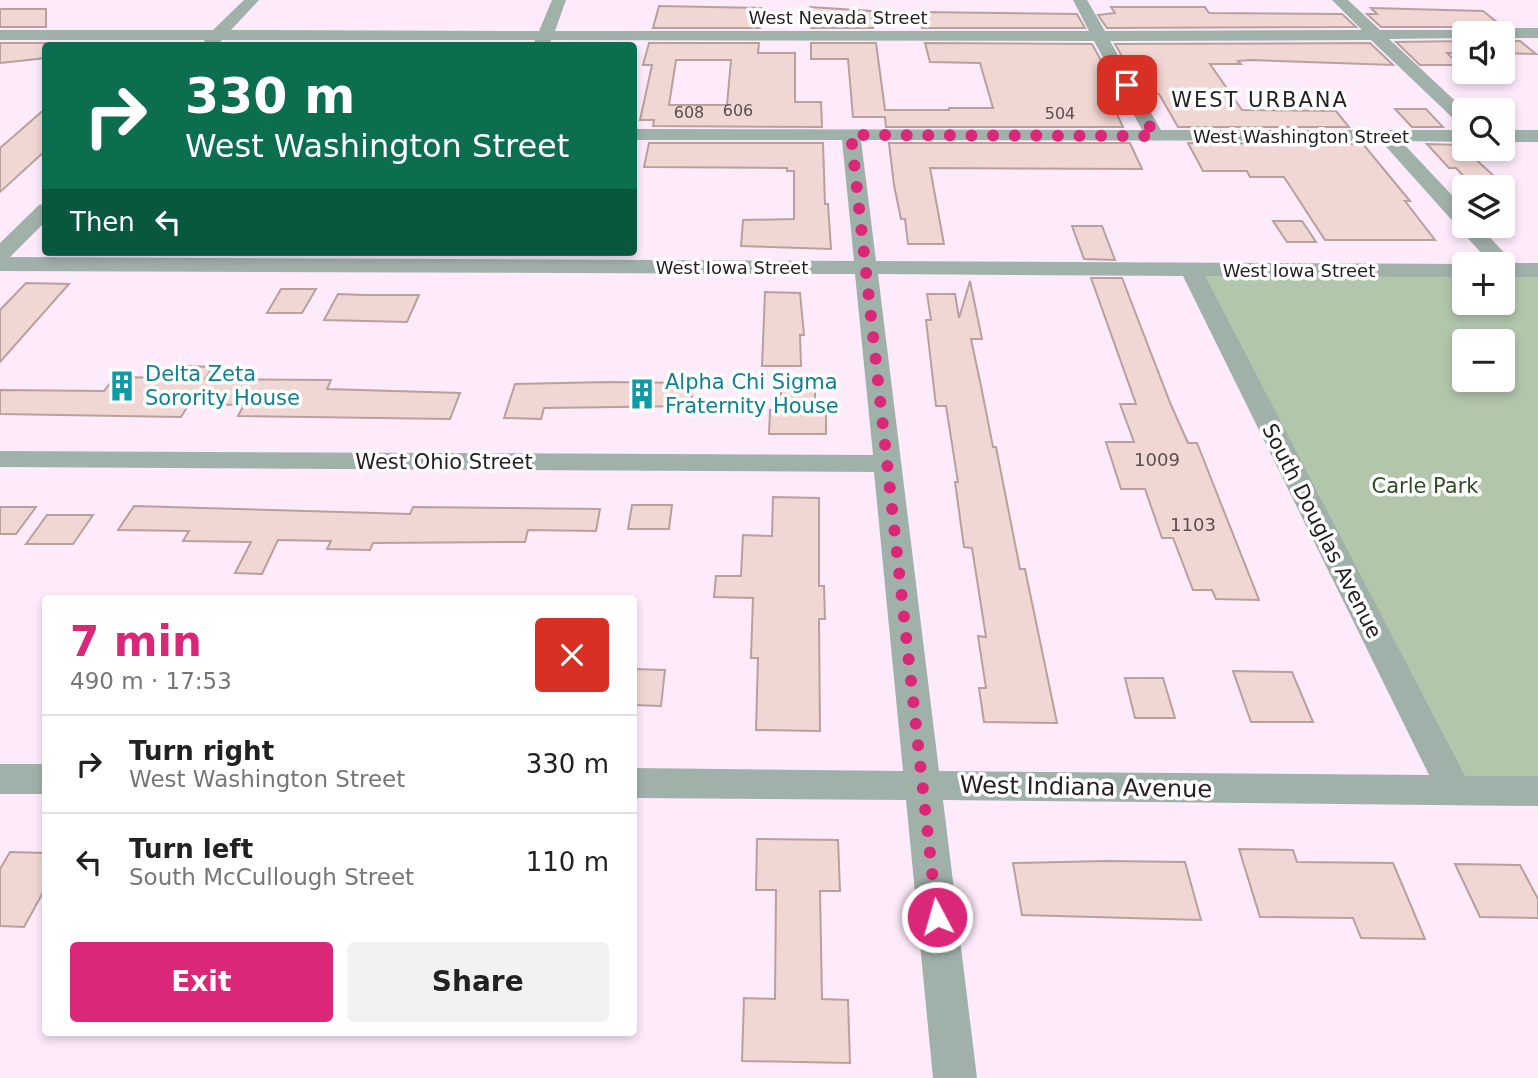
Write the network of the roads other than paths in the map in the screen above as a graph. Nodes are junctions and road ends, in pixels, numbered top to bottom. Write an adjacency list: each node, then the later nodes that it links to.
1 (252, 0): 11 (street)
2 (559, 0): 12 (street)
3 (1080, 0): 10 (street)
4 (1339, 0): 9 (street)
5 (1452, 33): 9 (street, West Nevada Street)
6 (1515, 33): 7 (street)
7 (1538, 33)
8 (0, 35): 11 (street, West Nevada Street)
9 (1376, 35): 10 (street, West Nevada Street); 13 (street)
10 (1100, 37): 12 (street, West Nevada Street); 16 (street)
11 (213, 40): 12 (street, West Nevada Street)
12 (542, 40)
13 (1452, 108)
14 (637, 134): 15 (street, West Washington Street)
15 (851, 135): 16 (street, West Washington Street); 27 (street)
16 (1155, 136): 17 (street, West Washington Street)
17 (1386, 136): 18 (street, West Washington Street); 21 (street)
18 (1452, 136)
19 (1515, 136): 20 (street)
20 (1538, 136)
21 (1452, 209)
22 (42, 213): 25 (street)
23 (1478, 238): 24 (street)
24 (1491, 252)
25 (0, 255)
26 (0, 264): 27 (street, West Iowa Street)
27 (864, 268): 29 (street, West Iowa Street); 33 (street)
28 (1515, 268): 31 (street)
29 (1191, 270): 30 (street, West Iowa Street); 38 (street, South Douglas Avenue)
30 (1452, 270)
31 (1538, 270)
32 (0, 459): 33 (street, West Ohio Street)
33 (887, 464): 37 (street)
34 (0, 779): 35 (street)
35 (42, 779)
36 (637, 783): 37 (street, West Indiana Avenue)
37 (923, 785): 38 (street, West Indiana Avenue); 40 (street)
38 (1455, 791): 39 (street, West Indiana Avenue)
39 (1538, 791)
40 (955, 1078)

